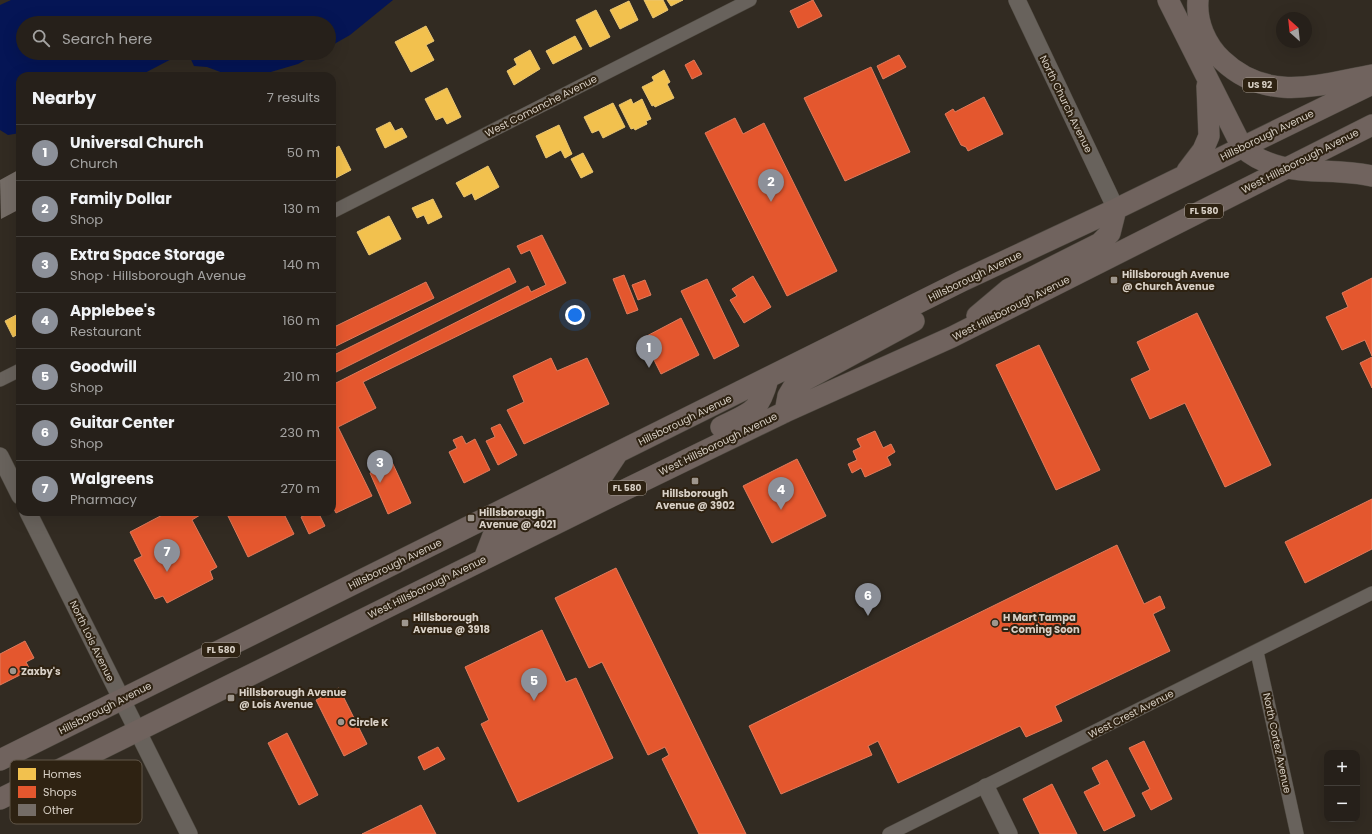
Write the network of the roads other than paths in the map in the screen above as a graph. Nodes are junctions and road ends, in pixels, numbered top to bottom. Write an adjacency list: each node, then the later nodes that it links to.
1 (750, 0): 14 (street, West Comanche Avenue)
2 (1017, 0): 13 (street, North Church Avenue)
3 (1168, 0): 6 (main road, FL 580)
4 (1198, 0): 5 (main road, US 92)
5 (1372, 75)
6 (1206, 77): 9 (main road); 11 (main road, FL 580)
7 (1372, 84): 9 (main road, Hillsborough Avenue)
8 (1372, 125): 10 (main road, West Hillsborough Avenue / FL 580)
9 (1242, 146): 10 (main road); 11 (main road, Hillsborough Avenue)
10 (1288, 169): 12 (main road); 16 (main road, West Hillsborough Avenue / FL 580)
11 (1184, 175): 13 (main road, Hillsborough Avenue / FL 580)
12 (1372, 176)
13 (1116, 209): 15 (main road, Hillsborough Avenue / FL 580); 16 (main road)
14 (336, 210)
15 (930, 297): 18 (main road, Hillsborough Avenue / FL 580); 20 (main road)
16 (952, 337): 20 (main road, West Hillsborough Avenue / FL 580)
17 (16, 372): 19 (street)
18 (768, 379): 21 (main road, Hillsborough Avenue / FL 580); 24 (main road)
19 (0, 380)
20 (785, 412): 24 (main road, West Hillsborough Avenue / FL 580)
21 (617, 454): 26 (main road); 29 (main road, Hillsborough Avenue / FL 580)
22 (0, 456): 23 (street)
23 (16, 488)
24 (610, 497): 26 (main road, West Hillsborough Avenue / FL 580)
25 (30, 516): 29 (street, North Lois Avenue)
26 (484, 559): 30 (main road, West Hillsborough Avenue / FL 580)
27 (1372, 593): 28 (street, West Crest Avenue)
28 (1257, 652): 33 (street, West Crest Avenue); 39 (street, North Cortez Avenue)
29 (121, 700): 30 (street, North Lois Avenue); 31 (main road, Hillsborough Avenue / FL 580)
30 (137, 731): 32 (main road, West Hillsborough Avenue / FL 580); 36 (street, North Lois Avenue)
31 (0, 760)
32 (79, 760)
33 (986, 786): 37 (street, West Crest Avenue); 38 (street)
34 (10, 795): 35 (main road, West Hillsborough Avenue / FL 580)
35 (0, 800)
36 (189, 834)
37 (889, 834)
38 (1009, 834)
39 (1297, 834)

